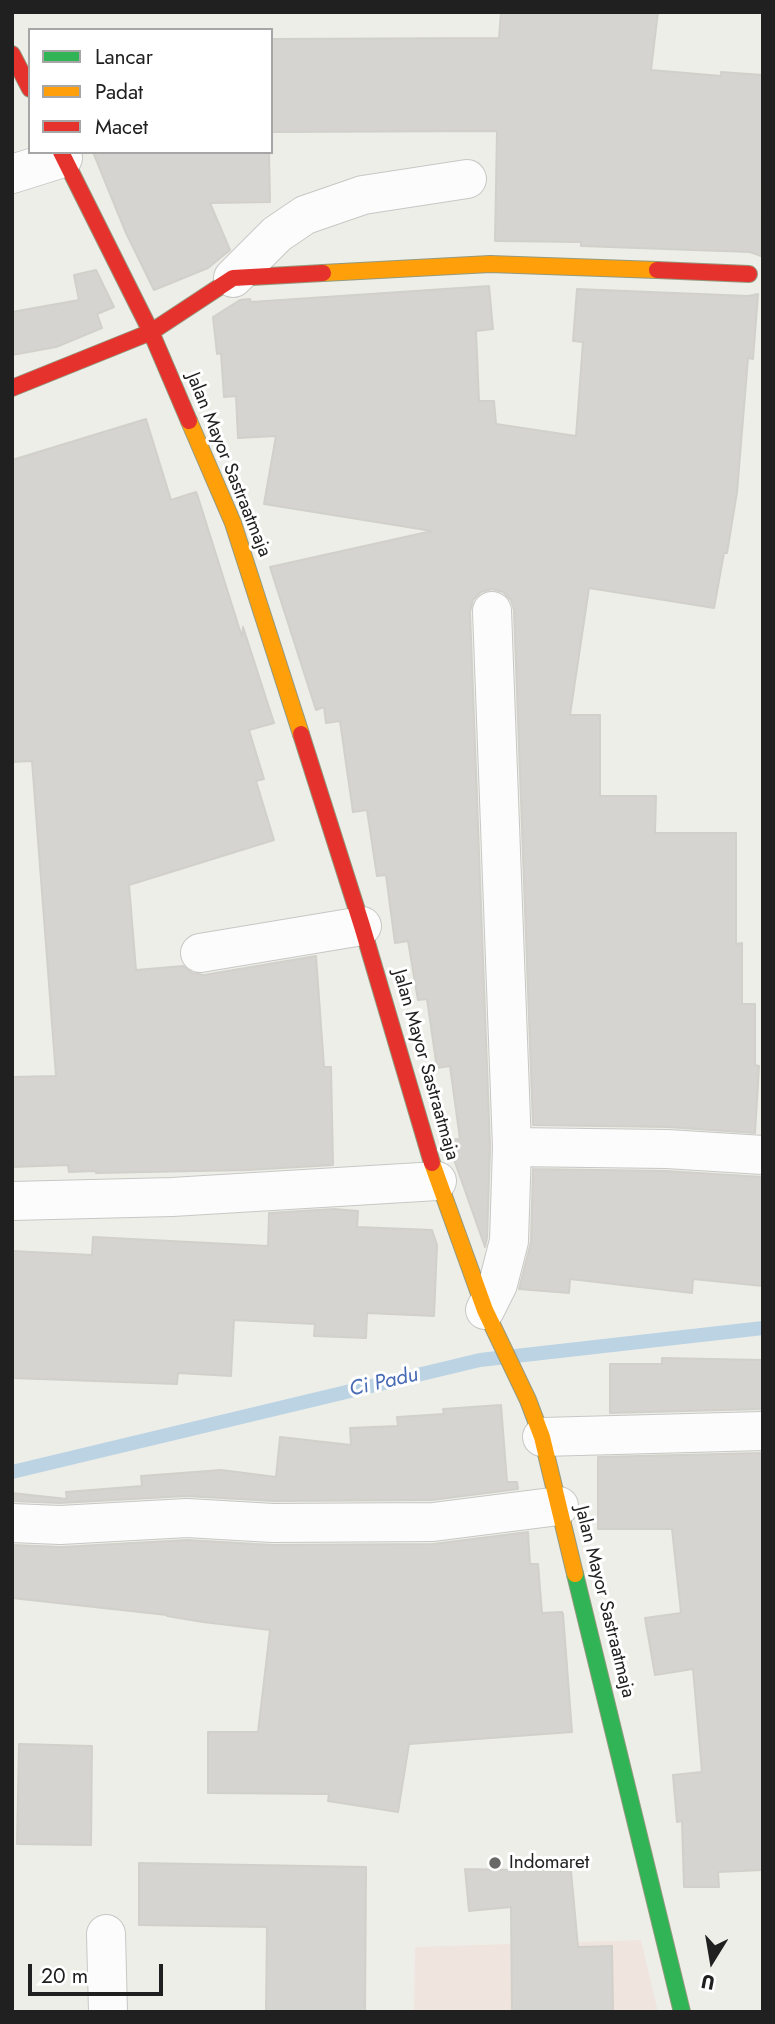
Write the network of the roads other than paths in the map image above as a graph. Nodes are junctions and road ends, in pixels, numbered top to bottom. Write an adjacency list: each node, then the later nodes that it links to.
1 (12, 54): 2 (street)
2 (28, 85)
3 (62, 155): 4 (street); 8 (street, Jalan Mayor Sastraatmaja)
4 (12, 174)
5 (467, 179): 7 (street)
6 (749, 274): 7 (street)
7 (233, 278): 8 (street)
8 (151, 332): 9 (street); 11 (street, Jalan Mayor Sastraatmaja)
9 (12, 388)
10 (492, 611): 13 (street)
11 (362, 926): 12 (street); 15 (street, Jalan Mayor Sastraatmaja)
12 (201, 953)
13 (512, 1147): 14 (street); 17 (street)
14 (763, 1154)
15 (437, 1181): 16 (street); 17 (street, Jalan Mayor Sastraatmaja)
16 (12, 1201)
17 (485, 1311): 19 (street, Jalan Mayor Sastraatmaja)
18 (763, 1431): 19 (street)
19 (542, 1437): 20 (street, Jalan Mayor Sastraatmaja)
20 (559, 1506): 21 (street); 24 (street, Jalan Mayor Sastraatmaja)
21 (12, 1523)
22 (106, 1934): 23 (street)
23 (108, 2012)
24 (682, 2012)

